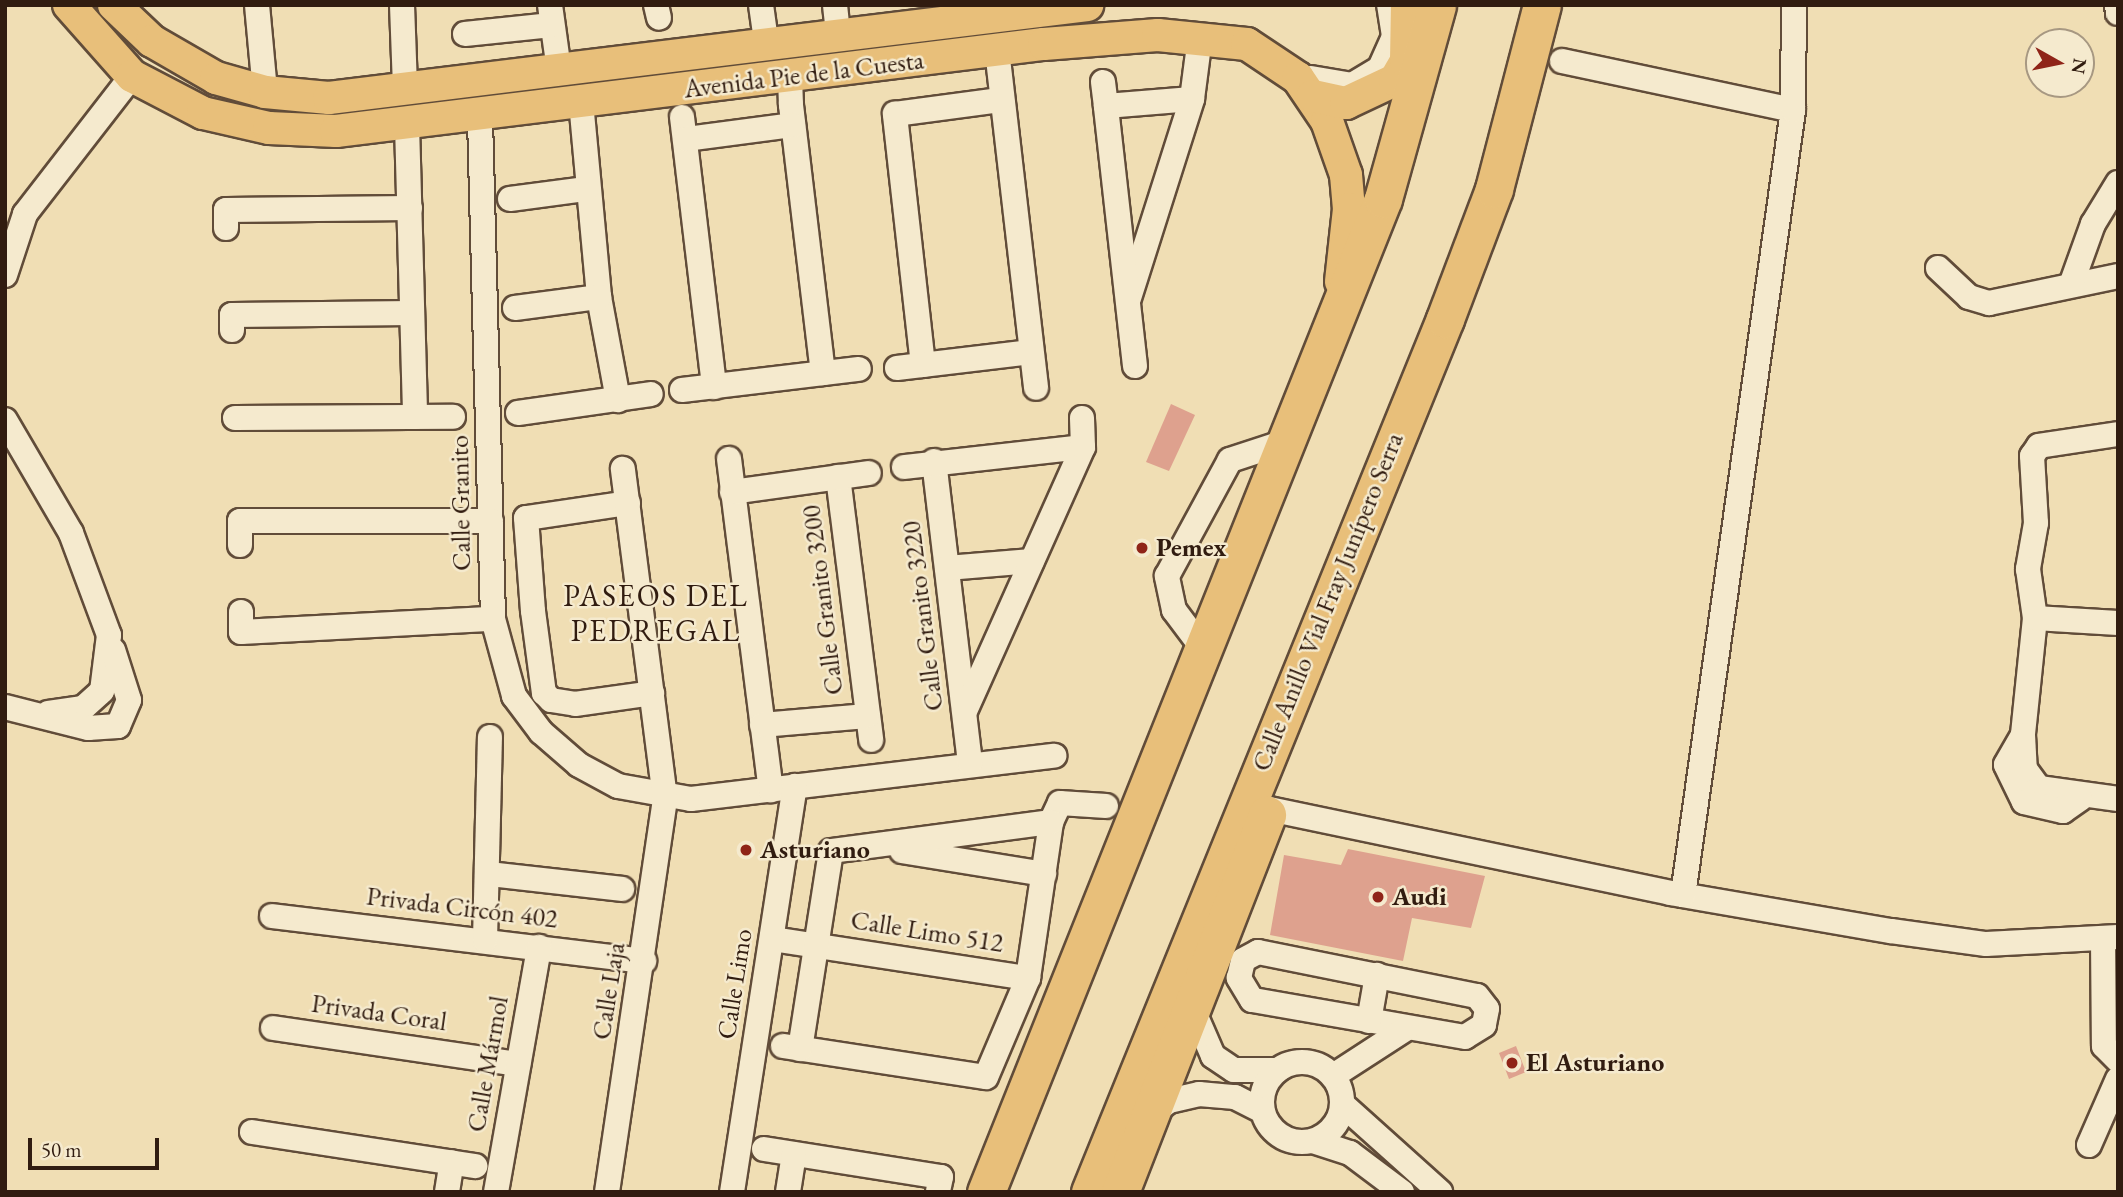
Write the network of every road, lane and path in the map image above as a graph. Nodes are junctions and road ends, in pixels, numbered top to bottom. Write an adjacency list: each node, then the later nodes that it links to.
1 (69, 5): 25 (main road, Avenida Pie de la Cuesta)
2 (114, 5): 29 (main road, Avenida Pie de la Cuesta)
3 (257, 5): 29 (street)
4 (402, 5): 28 (street)
5 (761, 5): 19 (street)
6 (1087, 5): 13 (main road, Avenida Pie de la Cuesta)
7 (1389, 5): 21 (street)
8 (1407, 5): 30 (main road)
9 (1437, 5): 53 (highway)
10 (1542, 5): 92 (highway, Calle Anillo Vial Fray Junípero Serra)
11 (1794, 5): 35 (street)
12 (2117, 5): 14 (street)
13 (1017, 10): 16 (main road, Avenida Pie de la Cuesta); 19 (street)
14 (2118, 13)
15 (551, 15): 17 (street); 24 (street)
16 (836, 20): 19 (main road, Avenida Pie de la Cuesta)
17 (465, 34)
18 (1200, 37): 20 (main road, Avenida Pie de la Cuesta); 21 (main road, Avenida Pie de la Cuesta); 31 (street)
19 (766, 42): 24 (main road, Avenida Pie de la Cuesta)
20 (1044, 44): 22 (main road, Avenida Pie de la Cuesta); 26 (street)
21 (1247, 44): 30 (main road, Avenida Pie de la Cuesta)
22 (997, 50): 26 (main road, Avenida Pie de la Cuesta); 32 (street)
23 (1562, 61): 35 (street)
24 (559, 71): 28 (main road, Avenida Pie de la Cuesta)
25 (132, 76): 37 (main road, Avenida Pie de la Cuesta); 45 (street)
26 (790, 77): 33 (main road, Avenida Pie de la Cuesta); 38 (street)
27 (1103, 82): 34 (street)
28 (404, 87): 29 (main road, Avenida Pie de la Cuesta)
29 (265, 92)
30 (1313, 96): 53 (main road, Avenida Pie de la Cuesta)
31 (1192, 99): 34 (street); 49 (street)
32 (1000, 100): 54 (street); 55 (street)
33 (582, 102): 36 (main road, Avenida Pie de la Cuesta); 40 (street)
34 (1106, 106): 49 (street)
35 (1793, 110): 112 (street)
36 (480, 118): 37 (main road, Avenida Pie de la Cuesta); 82 (street, Calle Granito)
37 (407, 125): 42 (street)
38 (793, 125): 59 (street); 60 (street)
39 (2118, 183): 47 (street)
40 (586, 188): 41 (street); 48 (street)
41 (510, 199)
42 (410, 208): 43 (street); 51 (street)
43 (226, 228)
44 (1938, 268): 47 (street)
45 (5, 275)
46 (2118, 276): 47 (street)
47 (2071, 285)
48 (599, 297): 50 (street); 64 (street)
49 (1126, 305): 56 (street)
50 (515, 308)
51 (412, 313): 52 (street); 66 (street)
52 (232, 330)
53 (1328, 338): 72 (highway)
54 (1031, 352): 55 (street); 61 (street)
55 (923, 365): 57 (street)
56 (1135, 366)
57 (897, 368)
58 (859, 369): 59 (street)
59 (823, 373): 60 (street)
60 (714, 387): 62 (street)
61 (1036, 388)
62 (682, 390)
63 (651, 394): 64 (street)
64 (618, 400): 65 (street)
65 (518, 414)
66 (415, 417): 67 (street); 68 (street)
67 (453, 417)
68 (235, 418)
69 (1082, 418): 73 (street)
70 (5, 420): 90 (street)
71 (2118, 434): 87 (street)
72 (1285, 442): 91 (highway); 91 (street)
73 (1083, 447): 75 (street); 84 (street)
74 (729, 458): 80 (street)
75 (934, 461): 76 (street); 85 (street, Calle Granito 3220)
76 (904, 467)
77 (623, 469): 81 (street)
78 (869, 473): 79 (street, Calle Granito 3200)
79 (838, 477): 80 (street, Calle Granito 3200); 97 (street, Calle Granito 3200)
80 (732, 492): 97 (street)
81 (628, 503): 93 (street); 93 (street)
82 (491, 521): 83 (street); 88 (street, Calle Granito)
83 (240, 545)
84 (1032, 561): 85 (street); 95 (street)
85 (947, 568): 95 (street, Calle Granito 3220)
86 (241, 612): 88 (street)
87 (2035, 618): 89 (street); 104 (street)
88 (493, 620): 103 (street, Calle Granito)
89 (2118, 623)
90 (109, 635): 96 (street); 96 (street)
91 (1201, 646): 145 (highway)
92 (1304, 659): 106 (highway); 146 (highway, Calle Anillo Vial Fray Junípero Serra)
93 (652, 694): 103 (street)
94 (5, 707): 96 (street)
95 (965, 711): 100 (street, Calle Granito 3220)
96 (48, 713)
97 (762, 725): 102 (street)
98 (490, 737): 109 (street)
99 (1055, 756): 100 (street, Calle Granito)
100 (970, 763): 101 (street, Calle Granito)
101 (796, 786): 102 (street, Calle Granito); 114 (street, Calle Limo)
102 (771, 790): 103 (street, Calle Granito)
103 (665, 798): 119 (street, Calle Laja)
104 (2118, 799)
105 (1106, 806): 107 (street)
106 (1269, 809): 112 (street); 120 (highway)
107 (1051, 822): 108 (street, Calle Limo 512); 110 (street, Calle Limo 512)
108 (877, 846): 110 (street, Calle Limo 512); 117 (street, Calle Limo 512)
109 (489, 874): 111 (street); 116 (street)
110 (1044, 874): 122 (street, Calle Limo 512)
111 (622, 889)
112 (1683, 895): 115 (street)
113 (272, 916): 116 (street, Privada Circón 402)
114 (772, 939): 117 (street, Calle Limo 512); 143 (street, Calle Limo)
115 (2110, 939): 126 (street)
116 (485, 940): 118 (street, Privada Circón 402)
117 (816, 945): 122 (street, Calle Limo 512); 122 (street, Calle Limo 512)
118 (539, 947): 119 (street, Privada Circón 402); 127 (street, Calle Mármol)
119 (644, 961): 142 (street, Calle Laja)
120 (1220, 975): 121 (street); 123 (street); 128 (street); 133 (highway)
121 (1377, 975): 123 (street); 125 (street)
122 (1028, 978)
123 (1369, 1021): 125 (street)
124 (273, 1028): 127 (street, Privada Coral)
125 (1407, 1028): 129 (street)
126 (2113, 1052)
127 (519, 1064): 141 (street, Calle Mármol)
128 (1278, 1070): 129 (street); 132 (street)
129 (1333, 1076): 131 (street)
130 (2118, 1079): 136 (street)
131 (1342, 1104): 135 (street); 149 (street)
132 (1263, 1111): 133 (street); 135 (street)
133 (1154, 1113): 147 (highway)
134 (252, 1132): 140 (street)
135 (1313, 1140): 148 (street)
136 (2090, 1145)
137 (764, 1149): 138 (street)
138 (794, 1154): 139 (street); 144 (street)
139 (938, 1191)
140 (447, 1192)
141 (496, 1192)
142 (607, 1192)
143 (732, 1192)
144 (788, 1192)
145 (986, 1192)
146 (1090, 1192)
147 (1120, 1192)
148 (1402, 1192)
149 (1440, 1192)

